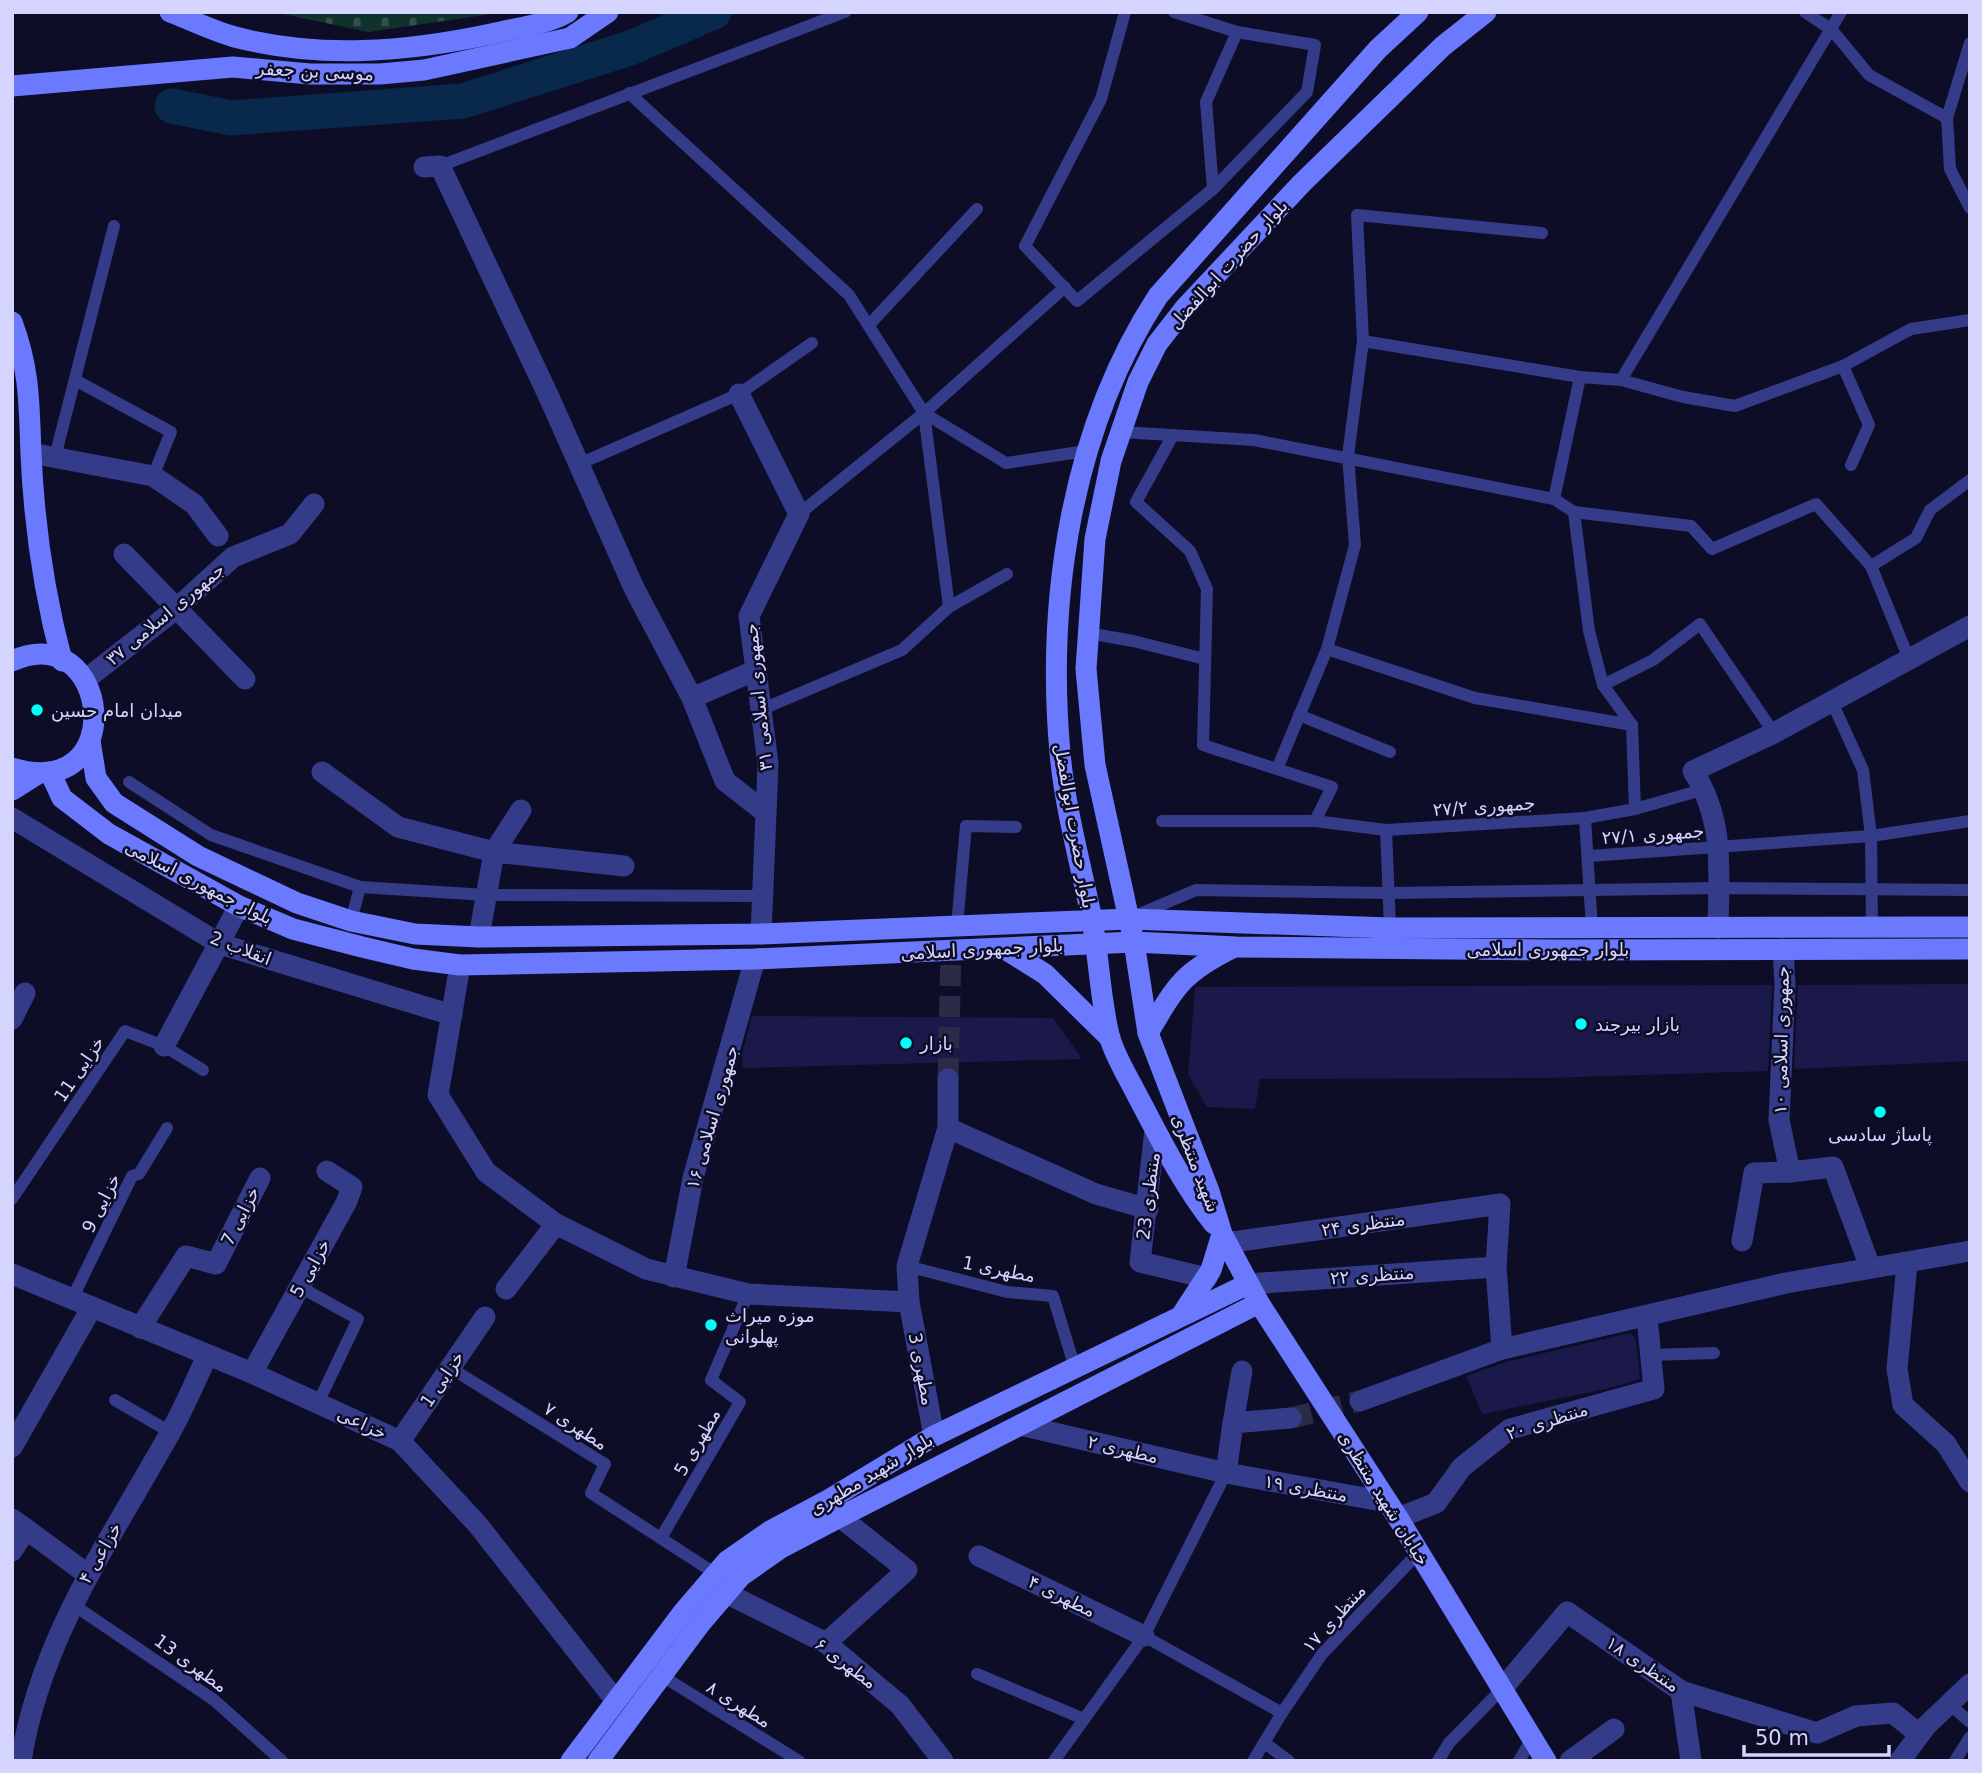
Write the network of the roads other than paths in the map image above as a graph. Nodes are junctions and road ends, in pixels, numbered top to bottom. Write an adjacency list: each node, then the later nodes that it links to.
1 (170, 12): 2 (main road, موسی بن جعفر)
2 (568, 12)
3 (608, 12): 15 (main road, موسی بن جعفر)
4 (845, 12): 16 (lane)
5 (1125, 12): 24 (lane)
6 (1174, 12): 12 (lane)
7 (1418, 12): 38 (main road, بلوار حضرت ابوالفضل)
8 (1486, 12): 36 (main road, بلوار حضرت ابوالفضل)
9 (1805, 12): 11 (lane)
10 (1841, 12): 11 (lane)
11 (1832, 30): 17 (lane); 33 (lane)
12 (1237, 32): 19 (lane); 19 (lane)
13 (1970, 43): 14 (lane)
14 (1967, 58): 17 (lane)
15 (12, 86)
16 (629, 93): 18 (lane); 27 (lane)
17 (1947, 118): 20 (lane)
18 (432, 167): 42 (street)
19 (1213, 188): 24 (lane)
20 (1970, 208)
21 (977, 209): 27 (lane)
22 (114, 226): 32 (lane)
23 (1542, 233): 28 (lane)
24 (1065, 287): 35 (lane, جمهوری اسلامی ۳۱)
25 (1970, 320): 30 (lane)
26 (12, 322): 39 (main road)
27 (869, 325): 35 (lane)
28 (1363, 341): 31 (lane); 40 (lane)
29 (812, 343): 34 (lane)
30 (1843, 366): 33 (lane); 43 (lane)
31 (1580, 377): 33 (lane); 46 (lane)
32 (75, 380): 41 (lane); 44 (lane)
33 (1621, 380)
34 (739, 394): 42 (lane); 49 (street)
35 (923, 413): 38 (lane); 49 (lane, جمهوری اسلامی ۳۱); 54 (lane)
36 (1121, 432): 37 (lane); 57 (main road, بلوار حضرت ابوالفضل)
37 (1173, 435): 40 (lane); 59 (lane)
38 (1086, 451): 108 (main road, بلوار حضرت ابوالفضل)
39 (31, 453): 41 (street); 62 (main road)
40 (1348, 456): 46 (lane); 58 (lane)
41 (55, 457): 44 (street)
42 (579, 464): 67 (street)
43 (1851, 465)
44 (153, 475): 50 (street)
45 (1970, 480): 52 (lane)
46 (1554, 499): 48 (lane)
47 (314, 504): 55 (street, جمهوری اسلامی ۳۷)
48 (1574, 512): 52 (lane); 66 (lane)
49 (799, 514): 63 (street, جمهوری اسلامی ۳۱)
50 (218, 537)
51 (124, 554): 55 (street)
52 (1871, 566): 60 (lane)
53 (1007, 574): 54 (lane)
54 (949, 607): 69 (lane)
55 (177, 608): 64 (street); 65 (street, جمهوری اسلامی ۳۷)
56 (1970, 626): 60 (street)
57 (1088, 633): 59 (lane); 106 (main road, بلوار حضرت ابوالفضل)
58 (1327, 649): 70 (lane); 71 (lane)
59 (1205, 659): 76 (lane)
60 (1909, 659): 68 (street)
61 (12, 661): 62 (main road)
62 (62, 661): 65 (main road)
63 (756, 670): 67 (street); 69 (street, جمهوری اسلامی ۳۱)
64 (245, 679)
65 (85, 680): 73 (main road)
66 (1603, 685): 71 (lane); 72 (lane)
67 (692, 698): 84 (street)
68 (1832, 702): 72 (street); 92 (lane)
69 (760, 710): 84 (street, جمهوری اسلامی ۳۱)
70 (1299, 715): 74 (lane); 76 (lane)
71 (1632, 725): 82 (lane)
72 (1774, 733): 80 (street)
73 (90, 740): 77 (main road); 107 (main road, بلوار جمهوری اسلامی)
74 (1390, 752)
75 (12, 768): 77 (main road)
76 (1276, 769): 88 (lane)
77 (45, 772): 81 (main road); 105 (main road, بلوار جمهوری اسلامی)
78 (322, 772): 94 (street)
79 (129, 782): 97 (lane)
80 (1705, 789): 82 (lane, جمهوری ۲۷/۲); 93 (street)
81 (12, 790)
82 (1635, 809): 86 (lane, جمهوری ۲۷/۲)
83 (521, 810): 94 (street)
84 (766, 813): 104 (street, جمهوری اسلامی ۳۱)
85 (12, 818): 119 (street, انقلاب 2)
86 (1585, 818): 91 (lane, جمهوری ۲۷/۲); 95 (lane)
87 (1162, 821): 88 (lane, جمهوری ۲۷/۲)
88 (1315, 821): 91 (lane, جمهوری ۲۷/۲)
89 (1970, 821): 92 (lane, جمهوری ۲۷/۱)
90 (1016, 827): 109 (lane)
91 (1386, 830): 102 (lane)
92 (1871, 836): 93 (lane, جمهوری ۲۷/۱); 100 (lane)
93 (1718, 848): 95 (lane, جمهوری ۲۷/۱); 98 (street)
94 (494, 852): 96 (street); 103 (street)
95 (1589, 856): 99 (lane)
96 (624, 866)
97 (360, 887): 103 (lane); 107 (lane)
98 (1719, 888): 99 (lane); 100 (lane); 112 (street)
99 (1590, 889): 102 (lane); 114 (lane)
100 (1872, 889): 101 (lane); 113 (lane)
101 (1970, 890)
102 (1389, 893): 106 (lane); 111 (lane)
103 (486, 895): 104 (lane); 116 (street)
104 (763, 896): 115 (street, جمهوری اسلامی ۳۱)
105 (239, 906): 119 (street); 125 (main road, بلوار جمهوری اسلامی)
106 (1129, 919): 108 (main road, بلوار جمهوری اسلامی); 111 (main road, بلوار جمهوری اسلامی); 117 (main road, شهید منتظری)
107 (351, 920): 116 (main road, بلوار جمهوری اسلامی)
108 (1092, 920): 109 (main road, بلوار جمهوری اسلامی); 118 (main road, شهید منتظری)
109 (957, 925): 115 (main road, بلوار جمهوری اسلامی)
110 (1970, 927): 113 (main road, بلوار جمهوری اسلامی)
111 (1390, 928): 114 (main road, بلوار جمهوری اسلامی)
112 (1718, 928): 113 (main road, بلوار جمهوری اسلامی); 114 (main road, بلوار جمهوری اسلامی)
113 (1872, 928)
114 (1592, 929)
115 (761, 934): 116 (main road, بلوار جمهوری اسلامی)
116 (479, 937)
117 (1133, 942): 118 (main road, بلوار جمهوری اسلامی); 120 (main road, بلوار جمهوری اسلامی); 129 (main road, شهید منتظری)
118 (1095, 943): 121 (main road, بلوار جمهوری اسلامی); 130 (main road, شهید منتظری)
119 (220, 944): 127 (street, انقلاب 2); 131 (street)
120 (1236, 947): 122 (main road, بلوار جمهوری اسلامی); 129 (main road)
121 (1005, 949): 124 (main road, بلوار جمهوری اسلامی); 130 (main road)
122 (1783, 949): 123 (main road, بلوار جمهوری اسلامی); 138 (street, جمهوری اسلامی ۱۰)
123 (1970, 950)
124 (755, 959): 125 (main road, بلوار جمهوری اسلامی); 151 (street, جمهوری اسلامی ۱۶)
125 (460, 965): 127 (street)
126 (25, 993): 128 (street)
127 (452, 1015): 142 (street)
128 (12, 1018)
129 (1147, 1033): 143 (main road, شهید منتظری)
130 (1110, 1038): 136 (main road, شهید منتظری)
131 (164, 1046): 132 (lane, خزایی 11); 140 (lane, خزایی 11)
132 (203, 1070)
133 (947, 1079): 135 (street)
134 (167, 1128): 157 (lane, خزایی 9)
135 (948, 1128): 141 (street); 147 (street, مطهری 3)
136 (1155, 1130): 141 (street, منتظری 23); 143 (main road, شهید منتظری)
137 (327, 1171): 154 (street, خزایی 5)
138 (1790, 1172): 144 (street); 149 (street)
139 (260, 1178): 164 (street, خزایی 7)
140 (12, 1199)
141 (1148, 1209): 152 (street, منتظری 23)
142 (556, 1224): 151 (street); 155 (street)
143 (1224, 1239): 148 (street, منتظری ۲۴); 152 (main road); 153 (main road, خیابان شهید منتظری)
144 (1742, 1241)
145 (1970, 1251): 146 (street)
146 (1907, 1264): 149 (street); 185 (street)
147 (907, 1266): 158 (street, مطهری 3); 170 (lane, مطهری 1)
148 (1496, 1267): 153 (street, منتظری ۲۲); 165 (street)
149 (1870, 1267): 162 (street)
150 (12, 1274): 157 (street, خزاعی)
151 (674, 1277): 156 (street)
152 (1207, 1278): 163 (main road)
153 (1248, 1284): 159 (main road, خیابان شهید منتظری); 163 (main road, بلوار شهید مطهری)
154 (300, 1287): 172 (street, خزایی 5); 175 (lane)
155 (506, 1289)
156 (748, 1294): 158 (street); 189 (lane, مطهری 5)
157 (72, 1299): 160 (street, خزاعی)
158 (909, 1302): 181 (street, مطهری 3)
159 (1259, 1303): 179 (main road, بلوار شهید مطهری); 186 (main road, خیابان شهید منتظری)
160 (92, 1307): 164 (street, خزاعی); 176 (street)
161 (485, 1317): 169 (street, خزایی 1)
162 (1647, 1317): 165 (street); 167 (street, منتظری ۲۰)
163 (1178, 1318): 170 (main road, بلوار شهید مطهری)
164 (140, 1328): 168 (street, خزاعی)
165 (1502, 1349): 174 (street)
166 (1714, 1353): 167 (lane)
167 (1650, 1355): 186 (street, منتظری ۲۰)
168 (207, 1356): 172 (street, خزاعی); 180 (street, خزاعی ۴)
169 (449, 1367): 182 (street, خزایی 1); 189 (lane, مطهری ۷)
170 (1075, 1368): 181 (main road, بلوار شهید مطهری)
171 (1241, 1371): 178 (street)
172 (252, 1373): 175 (street, خزاعی)
173 (115, 1400): 180 (lane)
174 (1360, 1401)
175 (318, 1403): 182 (street, خزاعی)
176 (20, 1418): 183 (street)
177 (1291, 1418): 178 (street)
178 (1233, 1423): 184 (street)
179 (1020, 1424): 184 (street, مطهری ۲); 187 (main road, بلوار شهید مطهری)
180 (170, 1432): 193 (street, خزاعی ۴)
181 (934, 1436): 194 (main road, بلوار شهید مطهری)
182 (400, 1441): 204 (street, خزاعی)
183 (12, 1447)
184 (1226, 1473): 186 (street, منتظری ۱۹); 197 (lane)
185 (1970, 1482)
186 (1392, 1510): 191 (main road, خیابان شهید منتظری)
187 (840, 1517): 195 (main road, بلوار شهید مطهری); 198 (street)
188 (19, 1524): 190 (street); 193 (street)
189 (661, 1538): 194 (lane, مطهری ۷)
190 (12, 1551)
191 (1419, 1552): 202 (main road, خیابان شهید منتظری); 206 (lane, منتظری ۱۷)
192 (979, 1556): 197 (street, مطهری ۴)
193 (87, 1574): 196 (street, خزاعی ۴)
194 (716, 1574): 204 (main road, بلوار شهید مطهری)
195 (726, 1594): 198 (street, مطهری ۶); 200 (main road, بلوار شهید مطهری)
196 (72, 1604): 214 (street, خزاعی ۴); 215 (lane, مطهری 13)
197 (1144, 1636): 206 (lane); 207 (lane)
198 (826, 1643): 219 (street, مطهری ۶)
199 (977, 1674): 207 (lane)
200 (662, 1676): 217 (main road, بلوار شهید مطهری); 218 (lane, مطهری ۸)
201 (1970, 1684): 205 (street)
202 (1502, 1689): 203 (street, منتظری ۱۸); 212 (main road, خیابان شهید منتظری); 223 (lane)
203 (1681, 1691): 210 (street, منتظری ۱۸); 227 (street)
204 (616, 1701): 216 (main road, بلوار شهید مطهری)
205 (1949, 1704): 208 (lane); 210 (street)
206 (1282, 1713): 213 (lane, منتظری ۱۷)
207 (1084, 1719): 220 (lane)
208 (1970, 1723)
209 (1614, 1729): 226 (street)
210 (1919, 1734): 228 (street)
211 (1970, 1737): 229 (lane)
212 (1532, 1738): 224 (lane); 225 (main road, خیابان شهید منتظری)
213 (1266, 1744): 221 (lane, منتظری ۱۷); 222 (lane)
214 (21, 1761)
215 (282, 1761)
216 (571, 1761)
217 (598, 1761)
218 (799, 1761)
219 (943, 1761)
220 (1054, 1761)
221 (1253, 1761)
222 (1289, 1761)
223 (1438, 1761)
224 (1519, 1761)
225 (1546, 1761)
226 (1570, 1761)
227 (1691, 1761)
228 (1900, 1761)
229 (1955, 1761)

